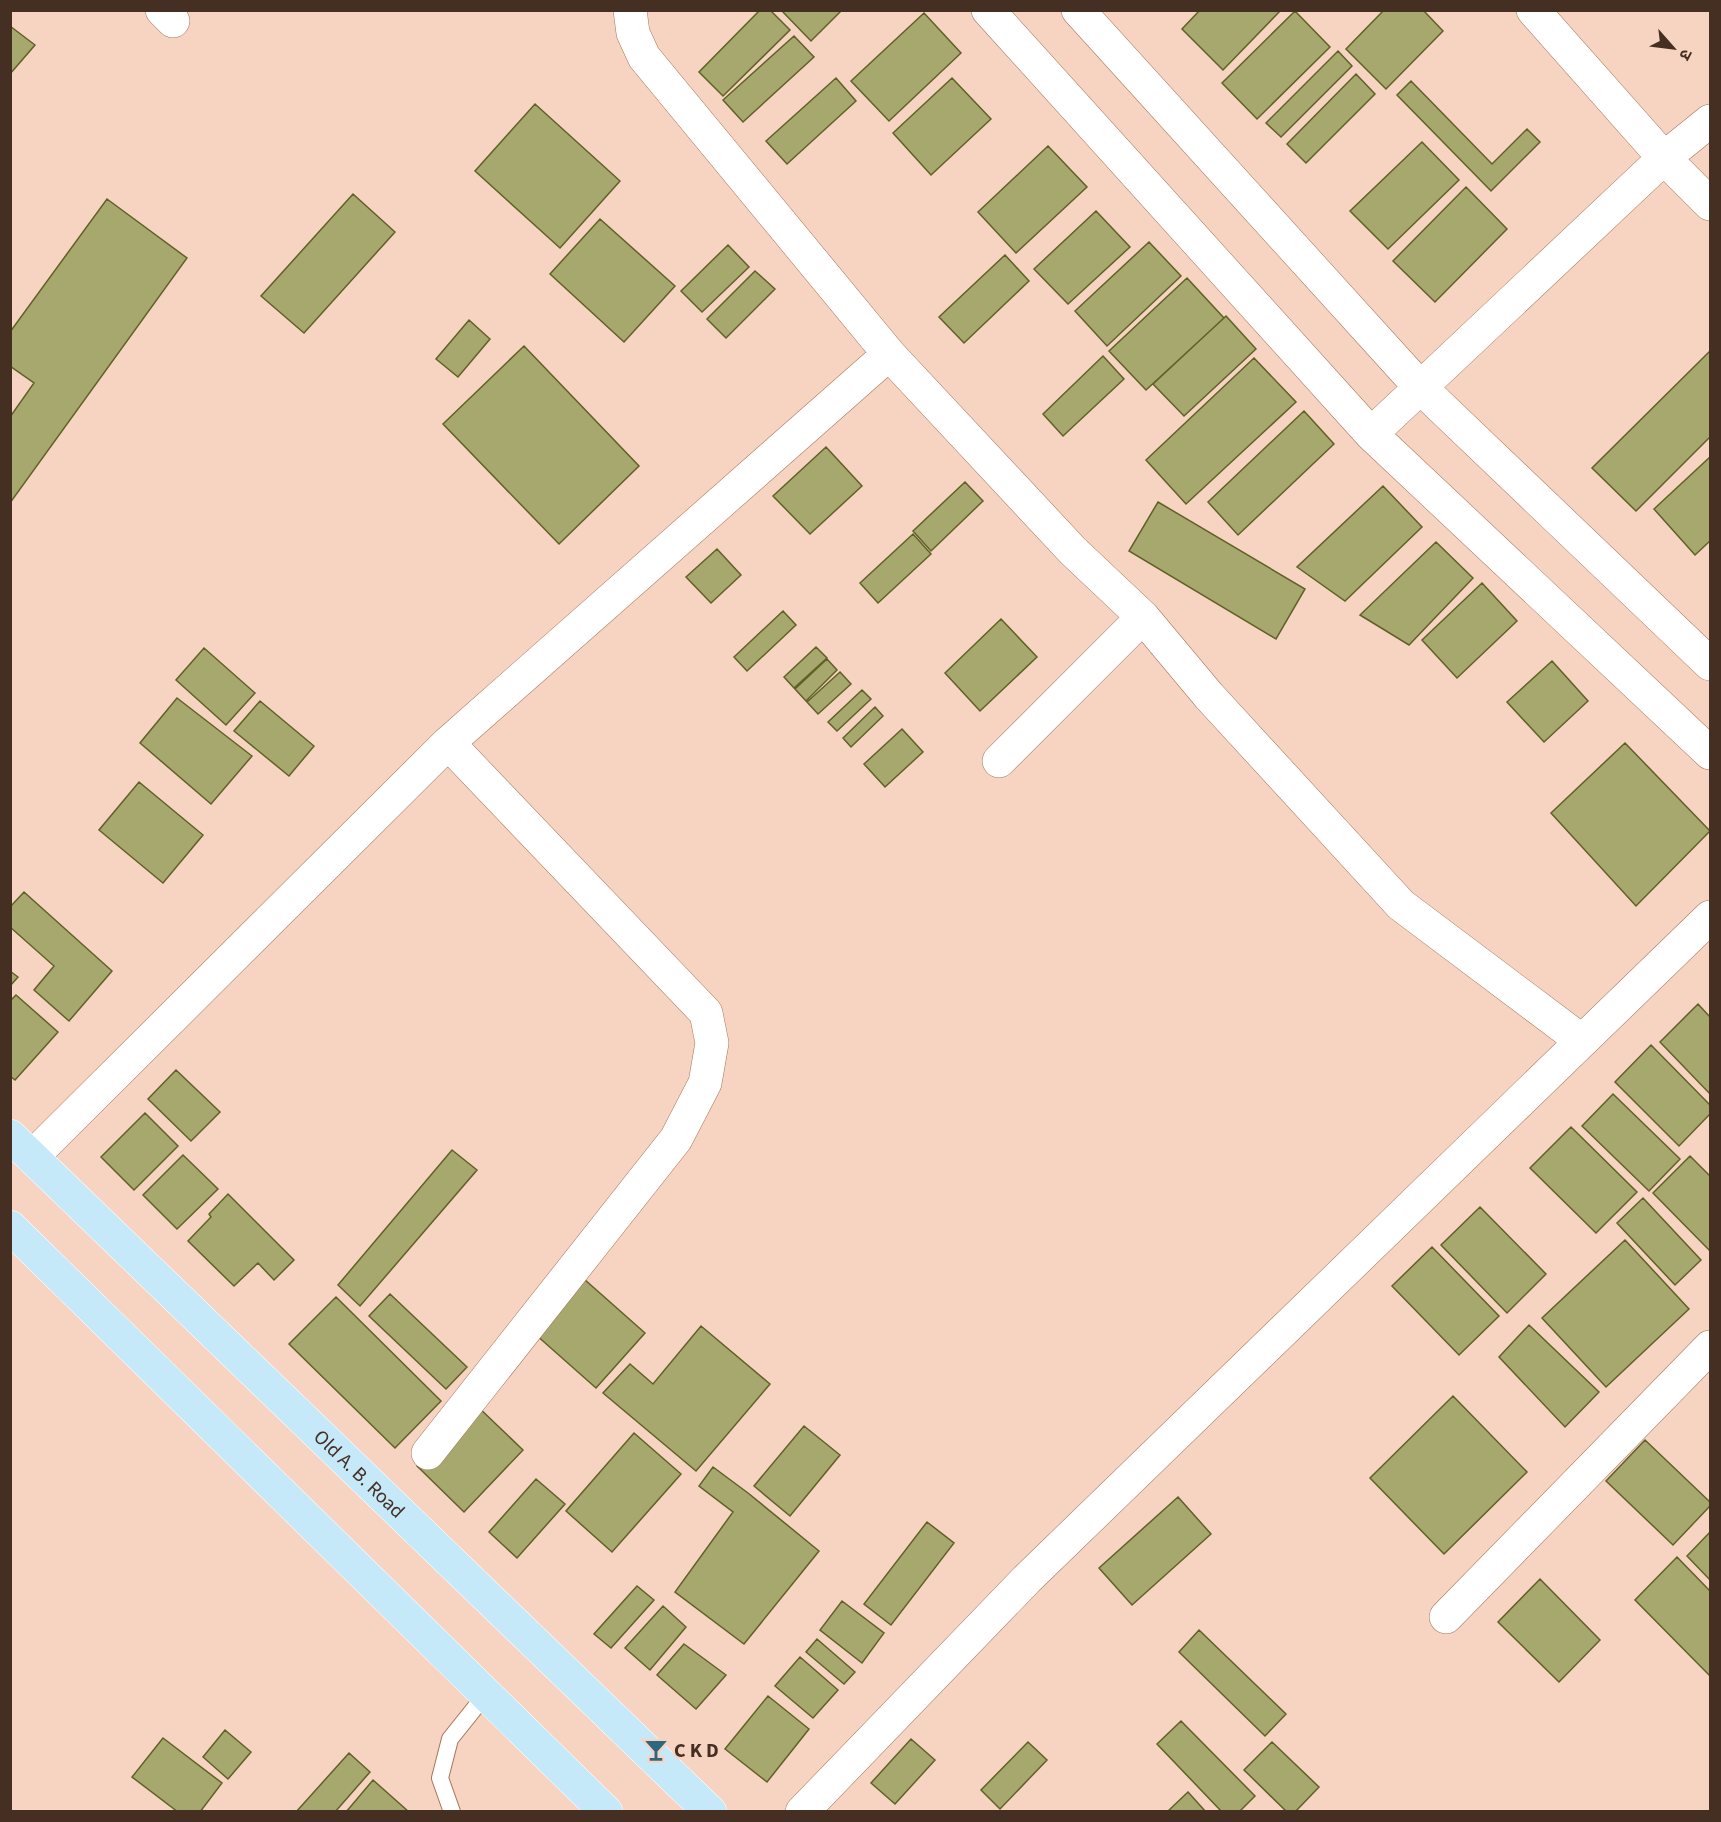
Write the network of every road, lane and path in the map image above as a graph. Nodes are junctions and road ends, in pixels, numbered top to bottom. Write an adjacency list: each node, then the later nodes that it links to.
1 (630, 10): 8 (street)
2 (988, 10): 10 (street)
3 (1078, 10): 9 (street)
4 (1533, 10): 6 (street)
5 (1710, 122): 6 (street)
6 (1664, 158): 7 (street); 9 (street)
7 (1710, 204)
8 (889, 354): 11 (street); 13 (street)
9 (1420, 387): 10 (street); 12 (street)
10 (1371, 434): 14 (street)
11 (1143, 617): 15 (street); 17 (street)
12 (1710, 664)
13 (448, 743): 18 (street); 21 (street)
14 (1710, 753)
15 (999, 761)
16 (1710, 917): 17 (street)
17 (1582, 1041): 27 (street)
18 (21, 1146): 26 (main road, Old A. B. Road)
19 (10, 1227): 23 (main road)
20 (1710, 1347): 22 (street)
21 (428, 1453)
22 (1446, 1617)
23 (486, 1694): 24 (lane); 25 (main road)
24 (452, 1812)
25 (606, 1812)
26 (710, 1812)
27 (802, 1812)

